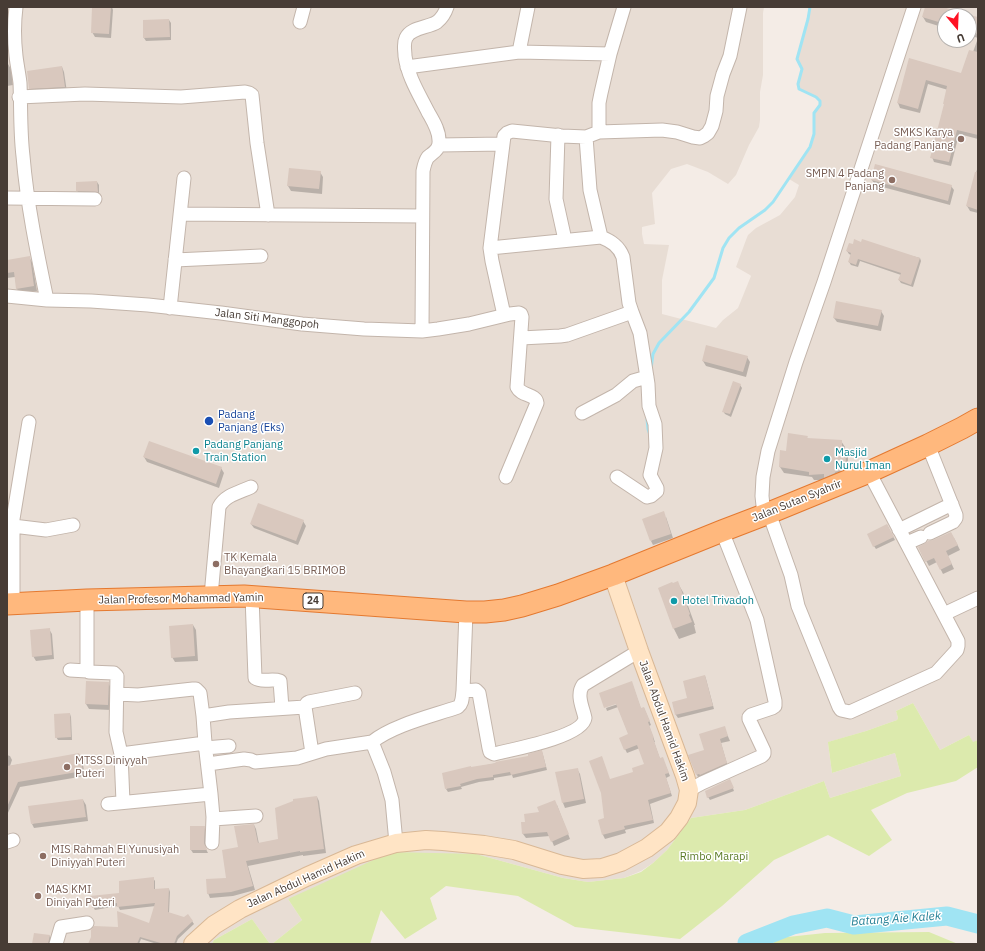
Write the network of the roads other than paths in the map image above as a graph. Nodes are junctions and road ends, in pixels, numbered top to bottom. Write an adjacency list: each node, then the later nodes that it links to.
1 (16, 7): 8 (street)
2 (304, 7): 9 (street)
3 (447, 7): 12 (street)
4 (528, 7): 10 (street)
5 (624, 7): 11 (street)
6 (740, 7): 14 (street)
7 (914, 7): 47 (street)
8 (10, 22): 13 (street)
9 (300, 22)
10 (518, 52): 11 (street); 12 (street)
11 (610, 54): 14 (street)
12 (407, 67): 17 (street)
13 (19, 97): 20 (street); 23 (street)
14 (593, 134): 15 (street); 25 (street)
15 (558, 135): 16 (street); 26 (street)
16 (503, 144): 17 (street); 27 (street)
17 (439, 145): 24 (street)
18 (184, 178): 22 (street)
19 (7, 198): 20 (street)
20 (28, 198): 21 (street); 31 (street)
21 (95, 199)
22 (180, 214): 23 (street); 29 (street)
23 (268, 215): 24 (street)
24 (422, 216): 35 (street)
25 (601, 237): 26 (street); 33 (street)
26 (565, 240): 27 (street)
27 (490, 248): 34 (street)
28 (261, 256): 29 (street)
29 (175, 260): 32 (street)
30 (7, 296): 31 (street, Jalan Siti Manggopoh)
31 (47, 300): 32 (street, Jalan Siti Manggopoh)
32 (170, 308): 35 (street, Jalan Siti Manggopoh)
33 (632, 312): 36 (street); 37 (street)
34 (504, 315): 35 (street, Jalan Siti Manggopoh); 36 (street, Jalan Siti Manggopoh)
35 (422, 331)
36 (521, 338): 43 (street)
37 (647, 377): 38 (street); 44 (street)
38 (582, 413)
39 (978, 419): 41 (highway, Jalan Sutan Syahrir)
40 (29, 422): 49 (street)
41 (928, 445): 42 (highway, Jalan Sutan Syahrir); 46 (street)
42 (869, 472): 47 (highway, Jalan Sutan Syahrir); 50 (street)
43 (506, 477)
44 (617, 478)
45 (251, 487): 54 (street)
46 (952, 504): 50 (street); 52 (street)
47 (767, 514): 51 (highway, Jalan Sutan Syahrir); 60 (street)
48 (73, 525): 49 (street)
49 (13, 526): 58 (street)
50 (900, 530): 52 (street)
51 (722, 531): 53 (highway, Jalan Sutan Syahrir); 76 (street)
52 (907, 544): 60 (street)
53 (613, 575): 59 (highway, Jalan Profesor Mohammad Yamin / 24); 61 (main road, Jalan Abdul Hamid Hakim)
54 (211, 596): 55 (highway, Jalan Profesor Mohammad Yamin / 24); 57 (highway, Jalan Profesor Mohammad Yamin / 24)
55 (252, 596): 59 (highway, Jalan Profesor Mohammad Yamin / 24); 68 (street)
56 (978, 598): 60 (street)
57 (87, 600): 58 (highway, Jalan Profesor Mohammad Yamin / 24); 63 (street)
58 (10, 604)
59 (466, 612): 64 (street)
60 (944, 614)
61 (639, 651): 64 (street); 76 (main road, Jalan Abdul Hamid Hakim)
62 (70, 670): 63 (street)
63 (87, 670): 65 (street)
64 (463, 691): 70 (street)
65 (117, 694): 69 (street); 74 (street)
66 (355, 694): 67 (street)
67 (305, 707): 68 (street); 73 (street)
68 (282, 708): 69 (street)
69 (203, 716): 71 (street)
70 (372, 742): 73 (street); 83 (street)
71 (205, 746): 72 (street); 74 (street); 75 (street)
72 (229, 746)
73 (312, 753): 75 (street)
74 (121, 754): 78 (street)
75 (208, 764): 77 (street)
76 (689, 790): 83 (main road, Jalan Abdul Hamid Hakim)
77 (211, 794): 78 (street); 81 (street)
78 (123, 802): 79 (street)
79 (108, 804)
80 (256, 816): 81 (street)
81 (213, 819): 82 (street)
82 (212, 843)
83 (396, 843): 86 (main road, Jalan Abdul Hamid Hakim)
84 (87, 923): 85 (street)
85 (56, 944)
86 (193, 944)

